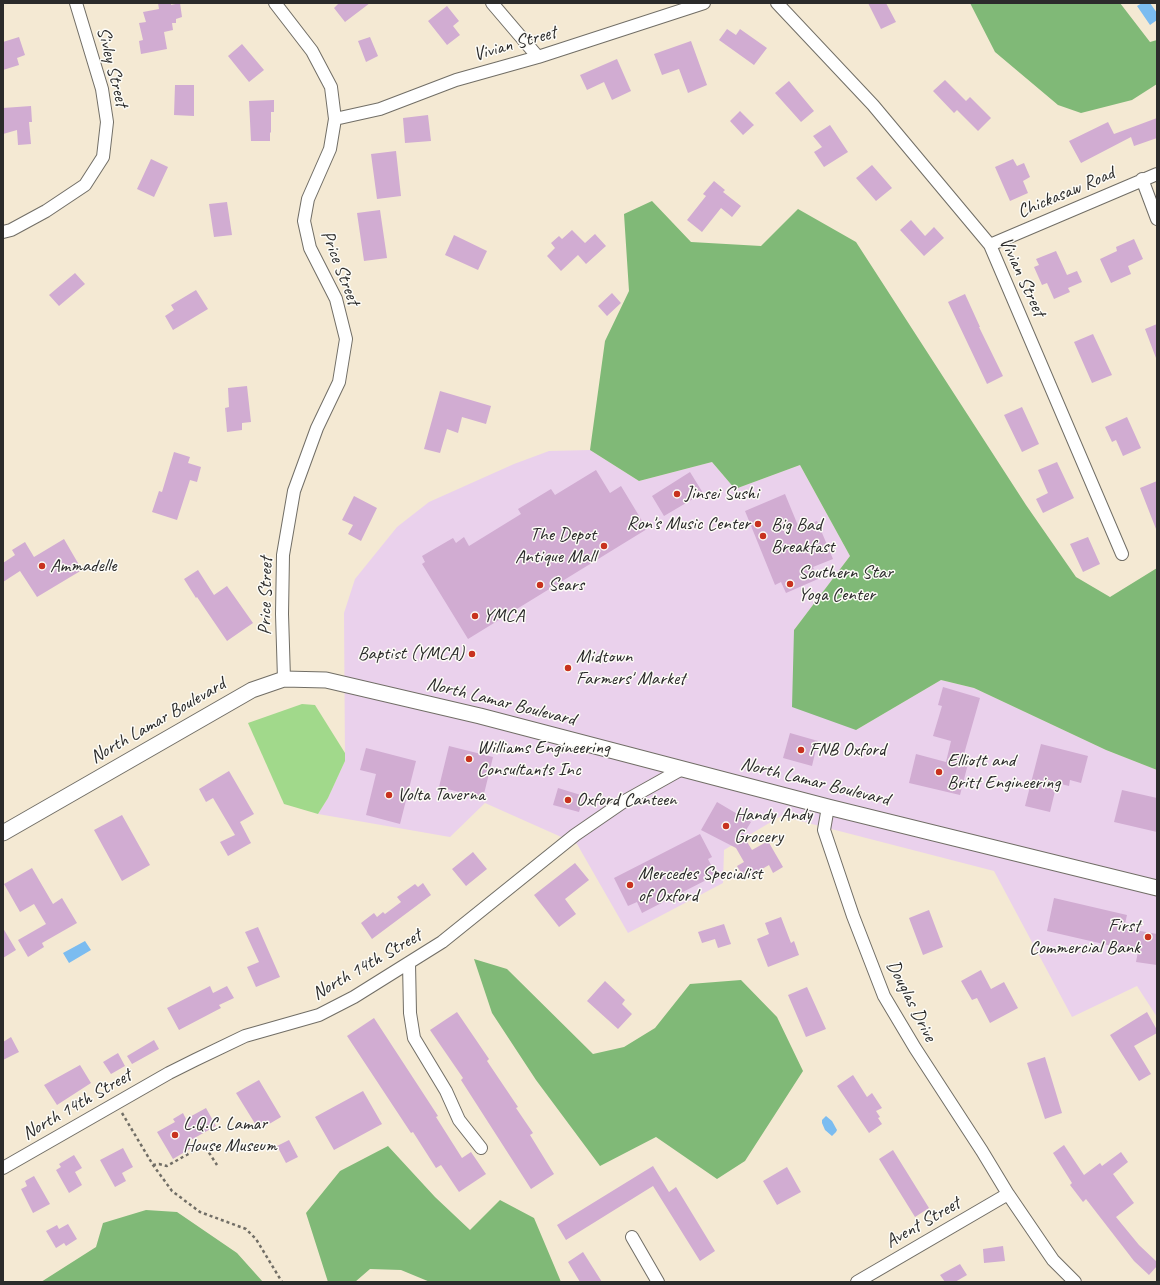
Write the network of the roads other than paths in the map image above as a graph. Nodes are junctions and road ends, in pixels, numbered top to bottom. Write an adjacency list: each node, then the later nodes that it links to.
1 (76, 3): 11 (street, Sivley Street)
2 (275, 3): 7 (street, Price Street)
3 (492, 3): 6 (street)
4 (704, 3): 6 (street, Vivian Street)
5 (777, 3): 12 (street, Vivian Street)
6 (538, 58): 7 (street, Vivian Street)
7 (335, 119): 14 (street, Price Street)
8 (1157, 174): 9 (street, Chickasaw Road)
9 (1142, 180): 10 (street); 12 (street, Chickasaw Road)
10 (1157, 219)
11 (3, 232)
12 (990, 245): 13 (street, Vivian Street)
13 (1122, 554)
14 (284, 679): 15 (street, North Lamar Boulevard); 17 (street, North Lamar Boulevard)
15 (682, 769): 16 (street, North Lamar Boulevard); 19 (street, North 14th Street)
16 (828, 807): 18 (street, North Lamar Boulevard); 22 (street, Douglas Drive)
17 (3, 832)
18 (1157, 888)
19 (409, 963): 20 (street); 21 (street, North 14th Street)
20 (481, 1148)
21 (3, 1168)
22 (1008, 1194): 25 (street, Avent Street); 26 (street, Douglas Drive)
23 (632, 1237): 24 (street)
24 (658, 1282)
25 (857, 1282)
26 (1074, 1282)

